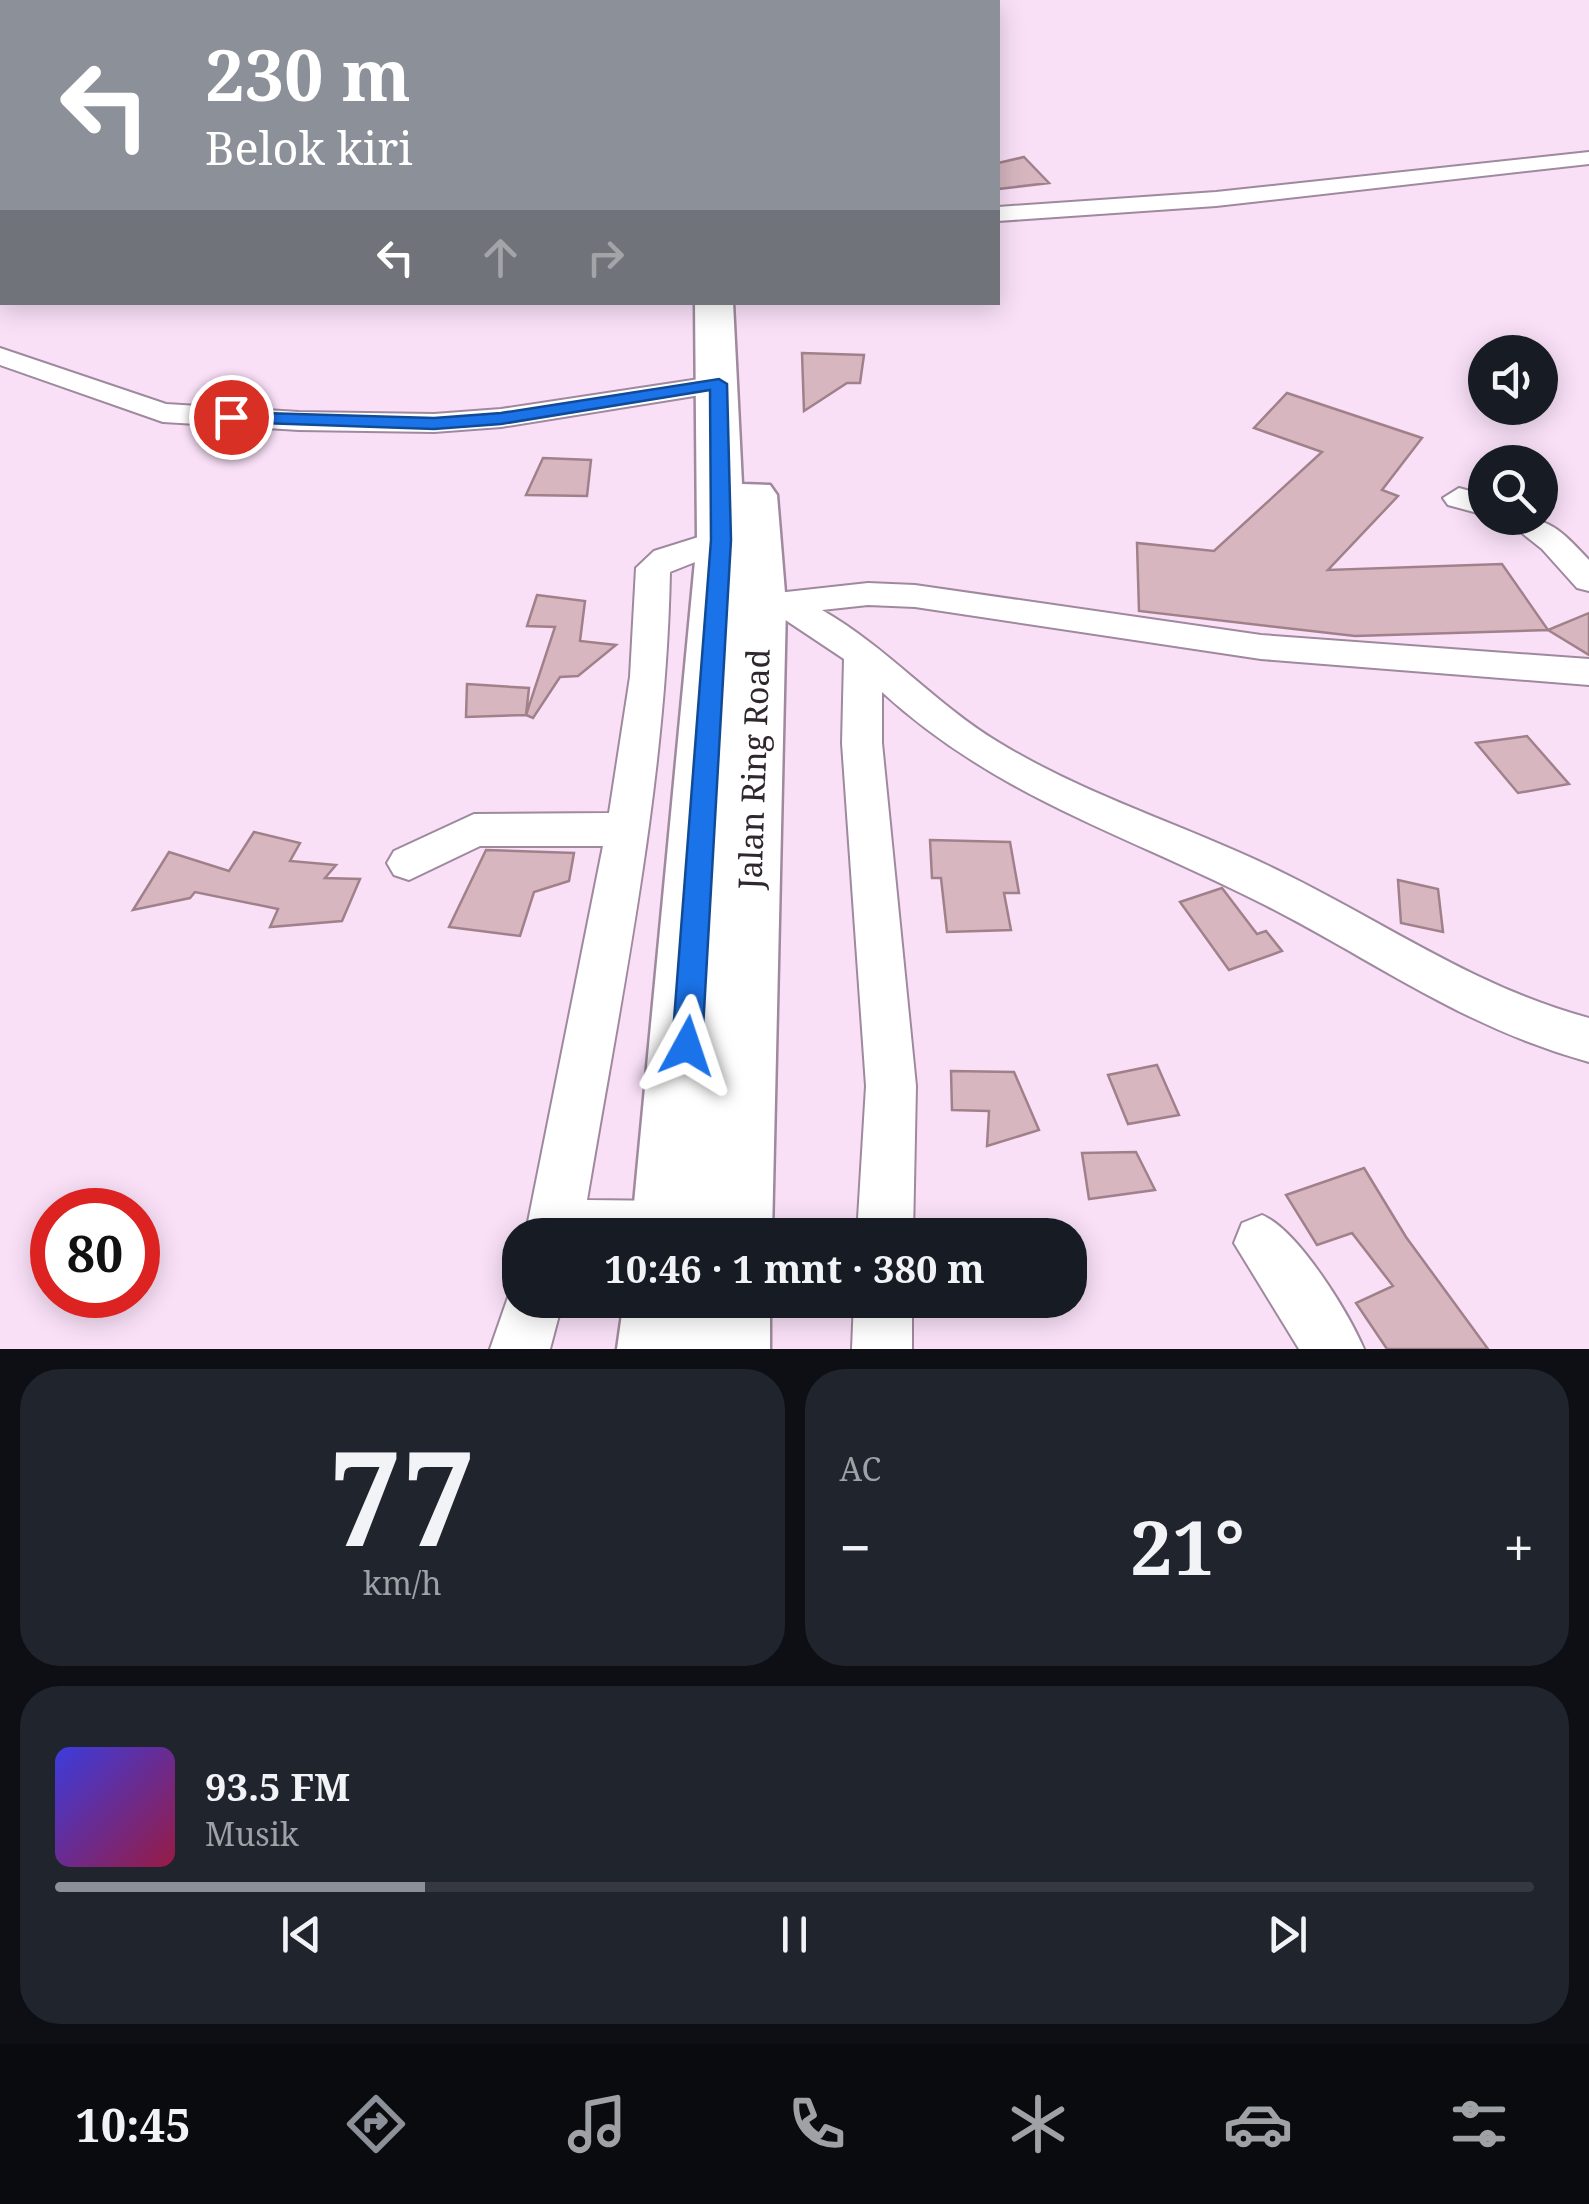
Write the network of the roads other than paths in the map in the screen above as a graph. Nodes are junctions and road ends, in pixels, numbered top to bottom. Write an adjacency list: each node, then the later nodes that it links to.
1 (1589, 158): 2 (street)
2 (1216, 199): 3 (street); 4 (street)
3 (1000, 214)
4 (1000, 226)
5 (714, 305): 8 (highway, Jalan Ring Road)
6 (741, 305): 12 (highway, Jalan Ring Road)
7 (0, 356): 8 (street)
8 (719, 384): 10 (highway, Jalan Ring Road)
9 (1544, 535): 11 (street)
10 (721, 540): 15 (highway, Jalan Ring Road); 16 (street)
11 (1589, 580)
12 (772, 604): 13 (street); 14 (street); 15 (highway, Jalan Ring Road)
13 (863, 656): 18 (street); 22 (street)
14 (1589, 672)
15 (728, 827): 20 (highway, Jalan Ring Road); 21 (highway, Jalan Ring Road)
16 (628, 830): 17 (street); 19 (street)
17 (408, 863)
18 (1589, 1040)
19 (556, 1218)
20 (675, 1218)
21 (732, 1218)
22 (887, 1218)
23 (1262, 1243): 32 (street)
24 (529, 1318): 28 (street)
25 (664, 1318): 29 (highway, Jalan Ring Road)
26 (727, 1318): 30 (highway)
27 (883, 1318): 31 (street)
28 (520, 1349)
29 (661, 1349)
30 (726, 1349)
31 (882, 1349)
32 (1334, 1349)

